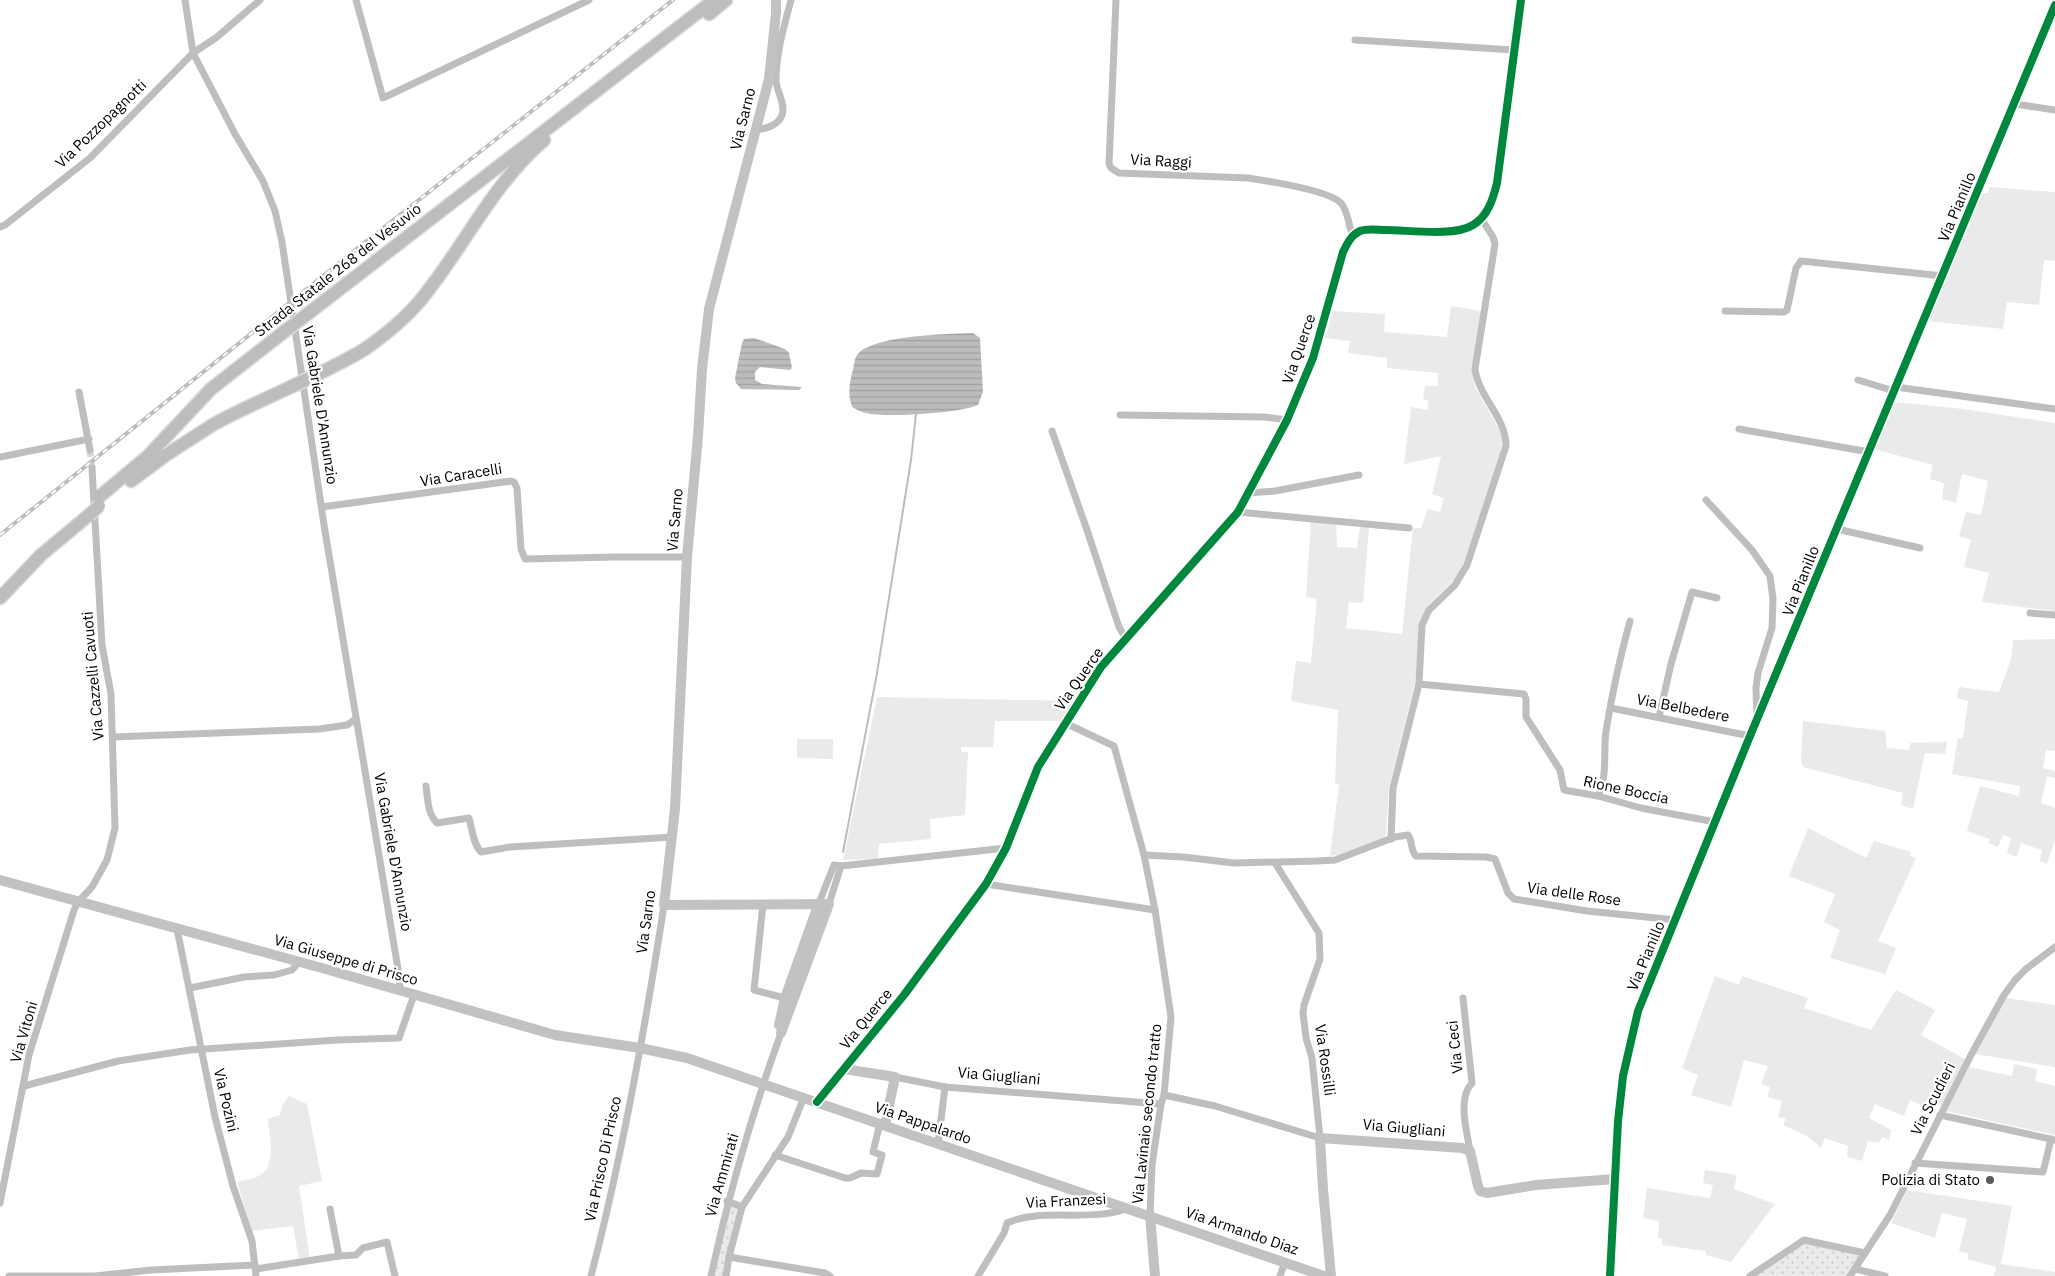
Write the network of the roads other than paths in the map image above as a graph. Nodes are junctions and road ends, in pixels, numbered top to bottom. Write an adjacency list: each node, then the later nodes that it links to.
1 (185, 0): 14 (street, Via Gabriele D'Annunzio)
2 (260, 0): 14 (street, Via Pozzopagnotti)
3 (356, 0): 4 (street)
4 (589, 0)
5 (714, 0): 39 (highway, Strada Statale 268 del Vesuvio, bridge)
6 (726, 0): 39 (highway, Strada Statale 268 del Vesuvio, bridge)
7 (776, 0): 17 (street, Via Sarno)
8 (791, 0): 17 (street)
9 (1116, 0): 20 (street, Via Raggi)
10 (1521, 0): 13 (street)
11 (2055, 6): 15 (street, Via Pianillo)
12 (1355, 40): 13 (street)
13 (1514, 50): 18 (street)
14 (193, 53): 19 (street, Via Pozzopagnotti); 40 (street, Via Gabriele D'Annunzio)
15 (2015, 104): 16 (street); 21 (street, Via Pianillo)
16 (2055, 110)
17 (757, 130): 45 (street, Via Sarno)
18 (1481, 218): 20 (street); 53 (street)
19 (0, 227)
20 (1353, 236): 28 (street, Via Querce)
21 (1943, 276): 22 (street); 24 (street, Via Pianillo)
22 (1725, 311)
23 (1858, 380): 24 (street)
24 (1895, 389): 26 (street); 33 (street, Via Pianillo)
25 (79, 392): 31 (street)
26 (2055, 409)
27 (1120, 414): 28 (street)
28 (1287, 420): 37 (street, Via Querce)
29 (1739, 430): 33 (street)
30 (1052, 431): 52 (street)
31 (88, 439): 32 (street); 34 (street)
32 (90, 450)
33 (1869, 452): 43 (street, Via Pianillo)
34 (0, 457)
35 (92, 468): 60 (street, Via Cazzelli Cavuoti)
36 (1359, 475): 37 (street)
37 (1248, 493): 41 (street, Via Querce)
38 (1706, 500): 57 (street)
39 (94, 506): 46 (highway, Strada Statale 268 del Vesuvio); 47 (highway, Strada Statale 268 del Vesuvio)
40 (322, 507): 45 (street, Via Caracelli); 56 (street, Via Gabriele D'Annunzio)
41 (1238, 512): 42 (street); 52 (street, Via Querce)
42 (1409, 528)
43 (1837, 529): 44 (street); 57 (street, Via Pianillo)
44 (1920, 548)
45 (687, 557): 64 (street, Via Sarno)
46 (0, 586)
47 (0, 598)
48 (1717, 598): 55 (street)
49 (2030, 613): 50 (street)
50 (2055, 615)
51 (1630, 621): 54 (street)
52 (1126, 639): 58 (street, Via Querce)
53 (1419, 684): 62 (street, Rione Boccia); 65 (street)
54 (1611, 708): 55 (street, Via Belbedere); 62 (street)
55 (1659, 717): 59 (street, Via Belbedere)
56 (356, 719): 60 (street); 81 (street, Via Gabriele D'Annunzio)
57 (1757, 720): 59 (street, Via Pianillo)
58 (1065, 723): 66 (street, Via Querce); 67 (street, Via Lavinaio secondo tratto)
59 (1750, 736): 63 (street, Via Pianillo)
60 (113, 738): 71 (street, Via Cazzelli Cavuoti)
61 (426, 786): 64 (street)
62 (1598, 796): 63 (street, Rione Boccia)
63 (1715, 822): 76 (street, Via Pianillo)
64 (673, 837): 74 (street, Via Sarno)
65 (1391, 839): 68 (street, Via delle Rose); 76 (street, Via delle Rose)
66 (1006, 848): 70 (street, Via Querce); 72 (street)
67 (1144, 855): 68 (street, Via delle Rose); 75 (street, Via Lavinaio secondo tratto)
68 (1275, 863): 100 (street, Via Rossilli)
69 (0, 880): 71 (street, Via Giuseppe di Prisco)
70 (986, 884): 75 (street); 89 (street, Via Querce)
71 (78, 902): 77 (street, Via Giuseppe di Prisco); 92 (street, Via Vitoni)
72 (824, 903): 73 (street); 83 (street); 85 (street)
73 (763, 904): 74 (street); 83 (street)
74 (664, 905): 86 (street, Via Sarno)
75 (1155, 910): 94 (street, Via Lavinaio secondo tratto)
76 (1676, 920): 106 (street, Via Pianillo)
77 (177, 929): 79 (street, Via Giuseppe di Prisco); 80 (street, Via Pozini)
78 (2055, 947): 98 (street, Via Scudieri)
79 (299, 962): 80 (street); 81 (street, Via Giuseppe di Prisco)
80 (190, 988): 87 (street, Via Pozini)
81 (399, 990): 82 (street, Via Giuseppe di Prisco)
82 (414, 995): 86 (street, Via Giuseppe di Prisco); 87 (street)
83 (785, 998): 85 (street)
84 (1463, 998): 103 (street, Via Ceci)
85 (781, 1033): 91 (street, Via Ammirati)
86 (640, 1048): 88 (street, Via Giuseppe di Prisco); 121 (street, Via Prisco Di Prisco)
87 (201, 1049): 92 (street); 117 (street, Via Pozini)
88 (687, 1058): 91 (street, Via Pappalardo)
89 (844, 1069): 90 (street, Via Giugliani); 96 (street, Via Querce)
90 (895, 1077): 93 (street, Via Giugliani); 99 (street)
91 (763, 1083): 95 (street, Via Pappalardo); 107 (street, Via Ammirati)
92 (24, 1086): 108 (street, Via Vitoni)
93 (945, 1087): 97 (street, Via Giugliani); 102 (street)
94 (1164, 1096): 97 (street, Via Lavinaio secondo tratto); 100 (street, Via Giugliani)
95 (804, 1097): 96 (street, Via Pappalardo); 104 (street, Via Ammirati)
96 (817, 1102): 99 (street, Via Pappalardo)
97 (1160, 1104): 112 (street, Via Lavinaio secondo tratto)
98 (1940, 1115): 101 (street); 105 (street, Via Scudieri)
99 (882, 1124): 102 (street, Via Pappalardo); 104 (street)
100 (1320, 1138): 103 (street, Via Giugliani); 129 (street, Via Rossilli)
101 (2053, 1139): 105 (street)
102 (938, 1144): 110 (street, Via Pappalardo)
103 (1470, 1151): 106 (street)
104 (775, 1155): 109 (street, Via Ammirati)
105 (1915, 1163): 113 (street, Via Scudieri)
106 (1615, 1179): 130 (street, Via Pianillo)
107 (728, 1201): 109 (street); 122 (street, Via Ammirati)
108 (0, 1202)
109 (742, 1207): 115 (street, Via Ammirati)
110 (1128, 1208): 112 (street, Via Pappalardo); 125 (street, Via Franzesi)
111 (330, 1209): 114 (street)
112 (1150, 1215): 116 (street, Via Armando Diaz); 126 (street)
113 (1865, 1253): 118 (street, Via Scudieri); 131 (street)
114 (339, 1256): 117 (street); 120 (street)
115 (729, 1257): 123 (street, Via Ammirati); 124 (street)
116 (1286, 1262): 127 (street); 128 (street, Via Armando Diaz)
117 (256, 1270): 119 (street)
118 (1853, 1273): 132 (street)
119 (9, 1276)
120 (395, 1276)
121 (591, 1276)
122 (711, 1276)
123 (726, 1276)
124 (830, 1276)
125 (978, 1276)
126 (1155, 1276)
127 (1280, 1276)
128 (1324, 1276)
129 (1332, 1276)
130 (1610, 1276)
131 (1750, 1276)
132 (1885, 1276)

